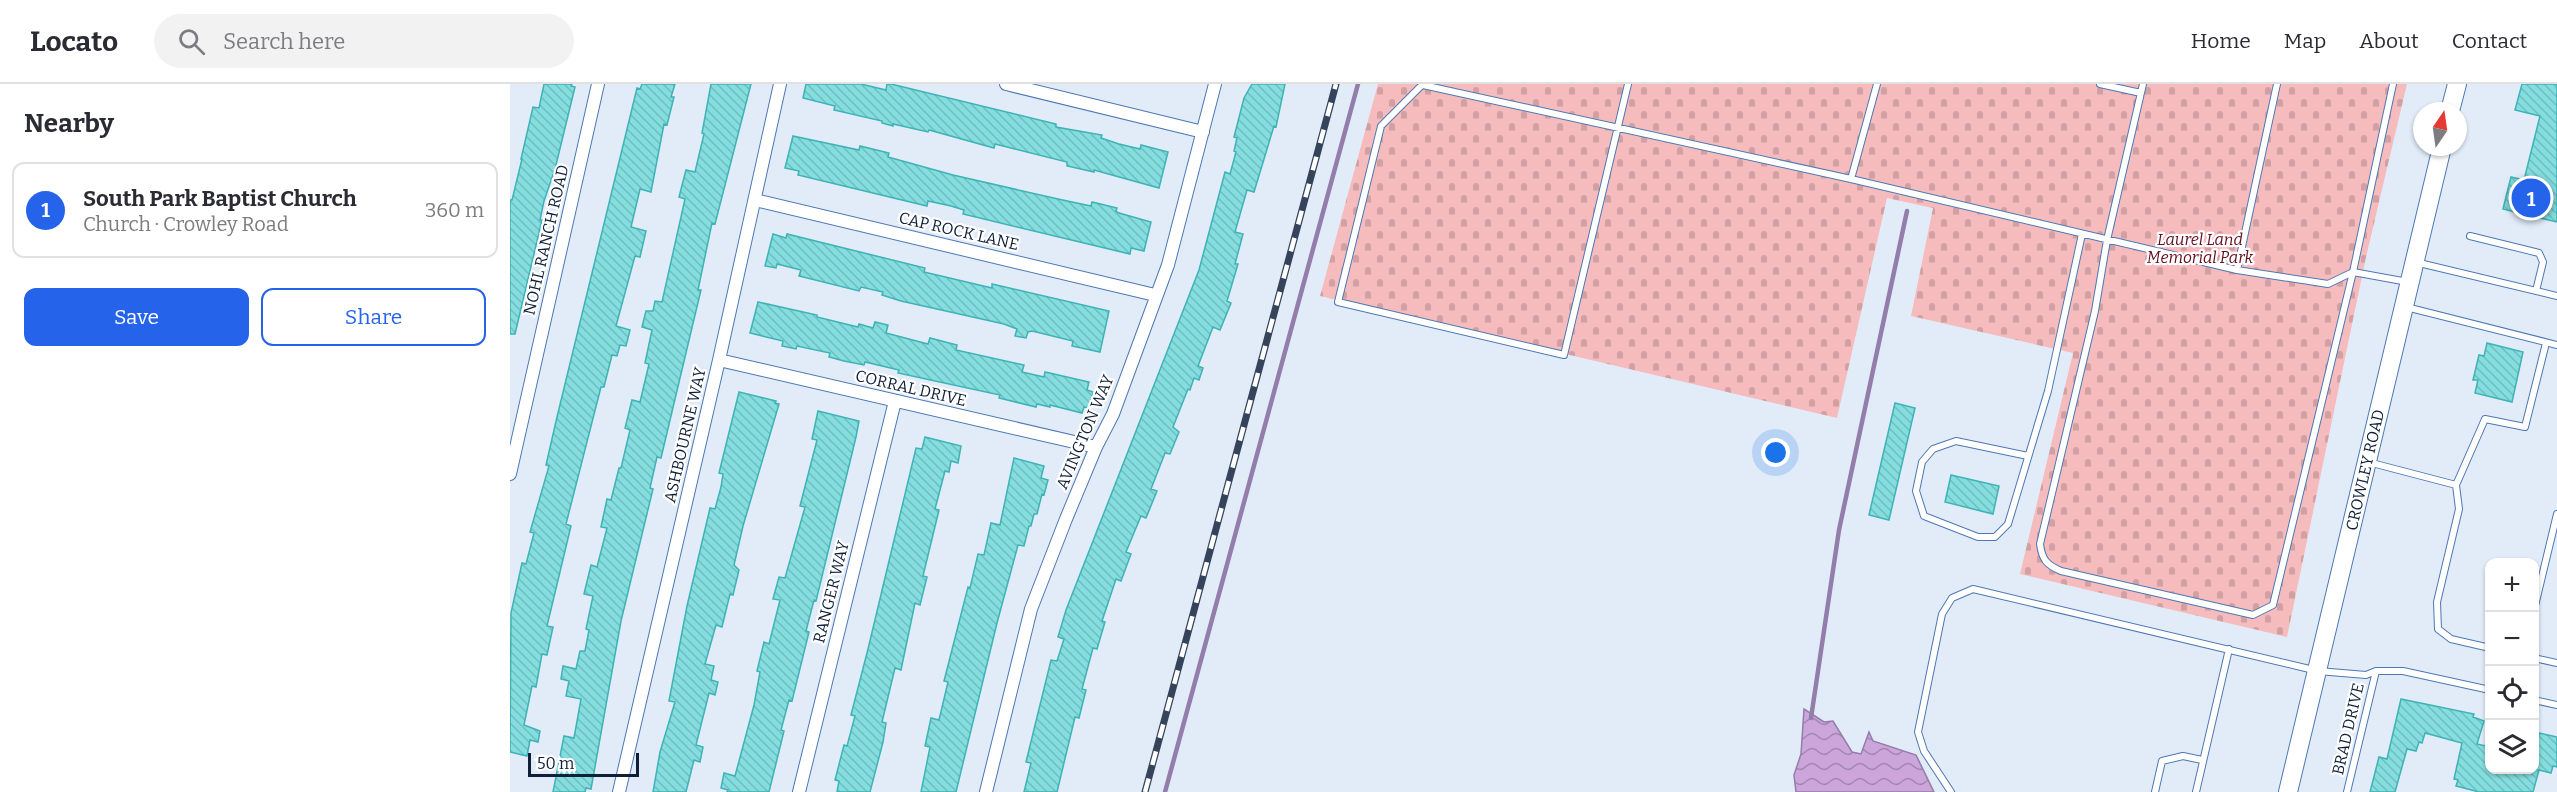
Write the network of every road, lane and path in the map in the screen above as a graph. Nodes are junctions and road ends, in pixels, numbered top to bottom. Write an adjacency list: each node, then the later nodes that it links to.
1 (598, 84): 38 (street, NOHL RANCH ROAD)
2 (780, 84): 19 (street, ASHBOURNE WAY)
3 (1006, 84): 16 (street)
4 (1215, 84): 16 (street, AVINGTON WAY)
5 (1423, 84): 15 (lane); 15 (lane)
6 (1628, 84): 15 (lane)
7 (1877, 84): 18 (lane)
8 (2100, 84): 13 (lane)
9 (2143, 84): 13 (lane)
10 (2277, 84): 24 (lane)
11 (2393, 84): 25 (lane)
12 (2457, 84): 14 (main road)
13 (2141, 93): 22 (lane)
14 (2452, 102)
15 (1619, 128): 18 (lane)
16 (1203, 132): 28 (street, AVINGTON WAY)
17 (2440, 156): 23 (main road, CROWLEY ROAD)
18 (1851, 179): 20 (lane)
19 (754, 200): 28 (street, CAP ROCK LANE); 33 (street, ASHBOURNE WAY)
20 (2082, 234): 22 (lane); 36 (lane)
21 (2470, 236): 27 (lane)
22 (2107, 240): 24 (lane); 25 (lane)
23 (2415, 261): 26 (main road, CROWLEY ROAD); 27 (lane)
24 (2237, 270): 25 (lane)
25 (2353, 272): 26 (lane)
26 (2410, 283): 30 (main road, CROWLEY ROAD)
27 (2536, 291): 29 (lane)
28 (1155, 295): 35 (street, AVINGTON WAY)
29 (2557, 296)
30 (2404, 307): 31 (lane); 37 (main road, CROWLEY ROAD)
31 (2546, 343): 32 (lane); 39 (lane)
32 (2557, 345)
33 (719, 360): 34 (street, CORRAL DRIVE); 52 (street, ASHBOURNE WAY)
34 (894, 400): 35 (street, CORRAL DRIVE); 53 (street, RANGER WAY)
35 (1096, 447): 54 (street, AVINGTON WAY)
36 (2028, 456): 36 (lane)
37 (2367, 462): 39 (lane); 46 (main road, CROWLEY ROAD)
38 (510, 474)
39 (2456, 485): 42 (lane)
40 (2557, 514): 41 (lane)
41 (2539, 593)
42 (2485, 647)
43 (2229, 649): 46 (lane); 51 (lane); 55 (lane)
44 (2539, 659): 45 (lane)
45 (2557, 663)
46 (2318, 670): 47 (lane); 58 (main road, CROWLEY ROAD)
47 (2376, 672): 48 (lane); 59 (lane, BRAD DRIVE)
48 (2485, 689)
49 (2539, 701): 50 (lane)
50 (2557, 705)
51 (2202, 760): 56 (lane); 57 (lane)
52 (619, 792)
53 (799, 792)
54 (986, 792)
55 (1951, 792)
56 (2155, 792)
57 (2196, 792)
58 (2288, 792)
59 (2347, 792)

